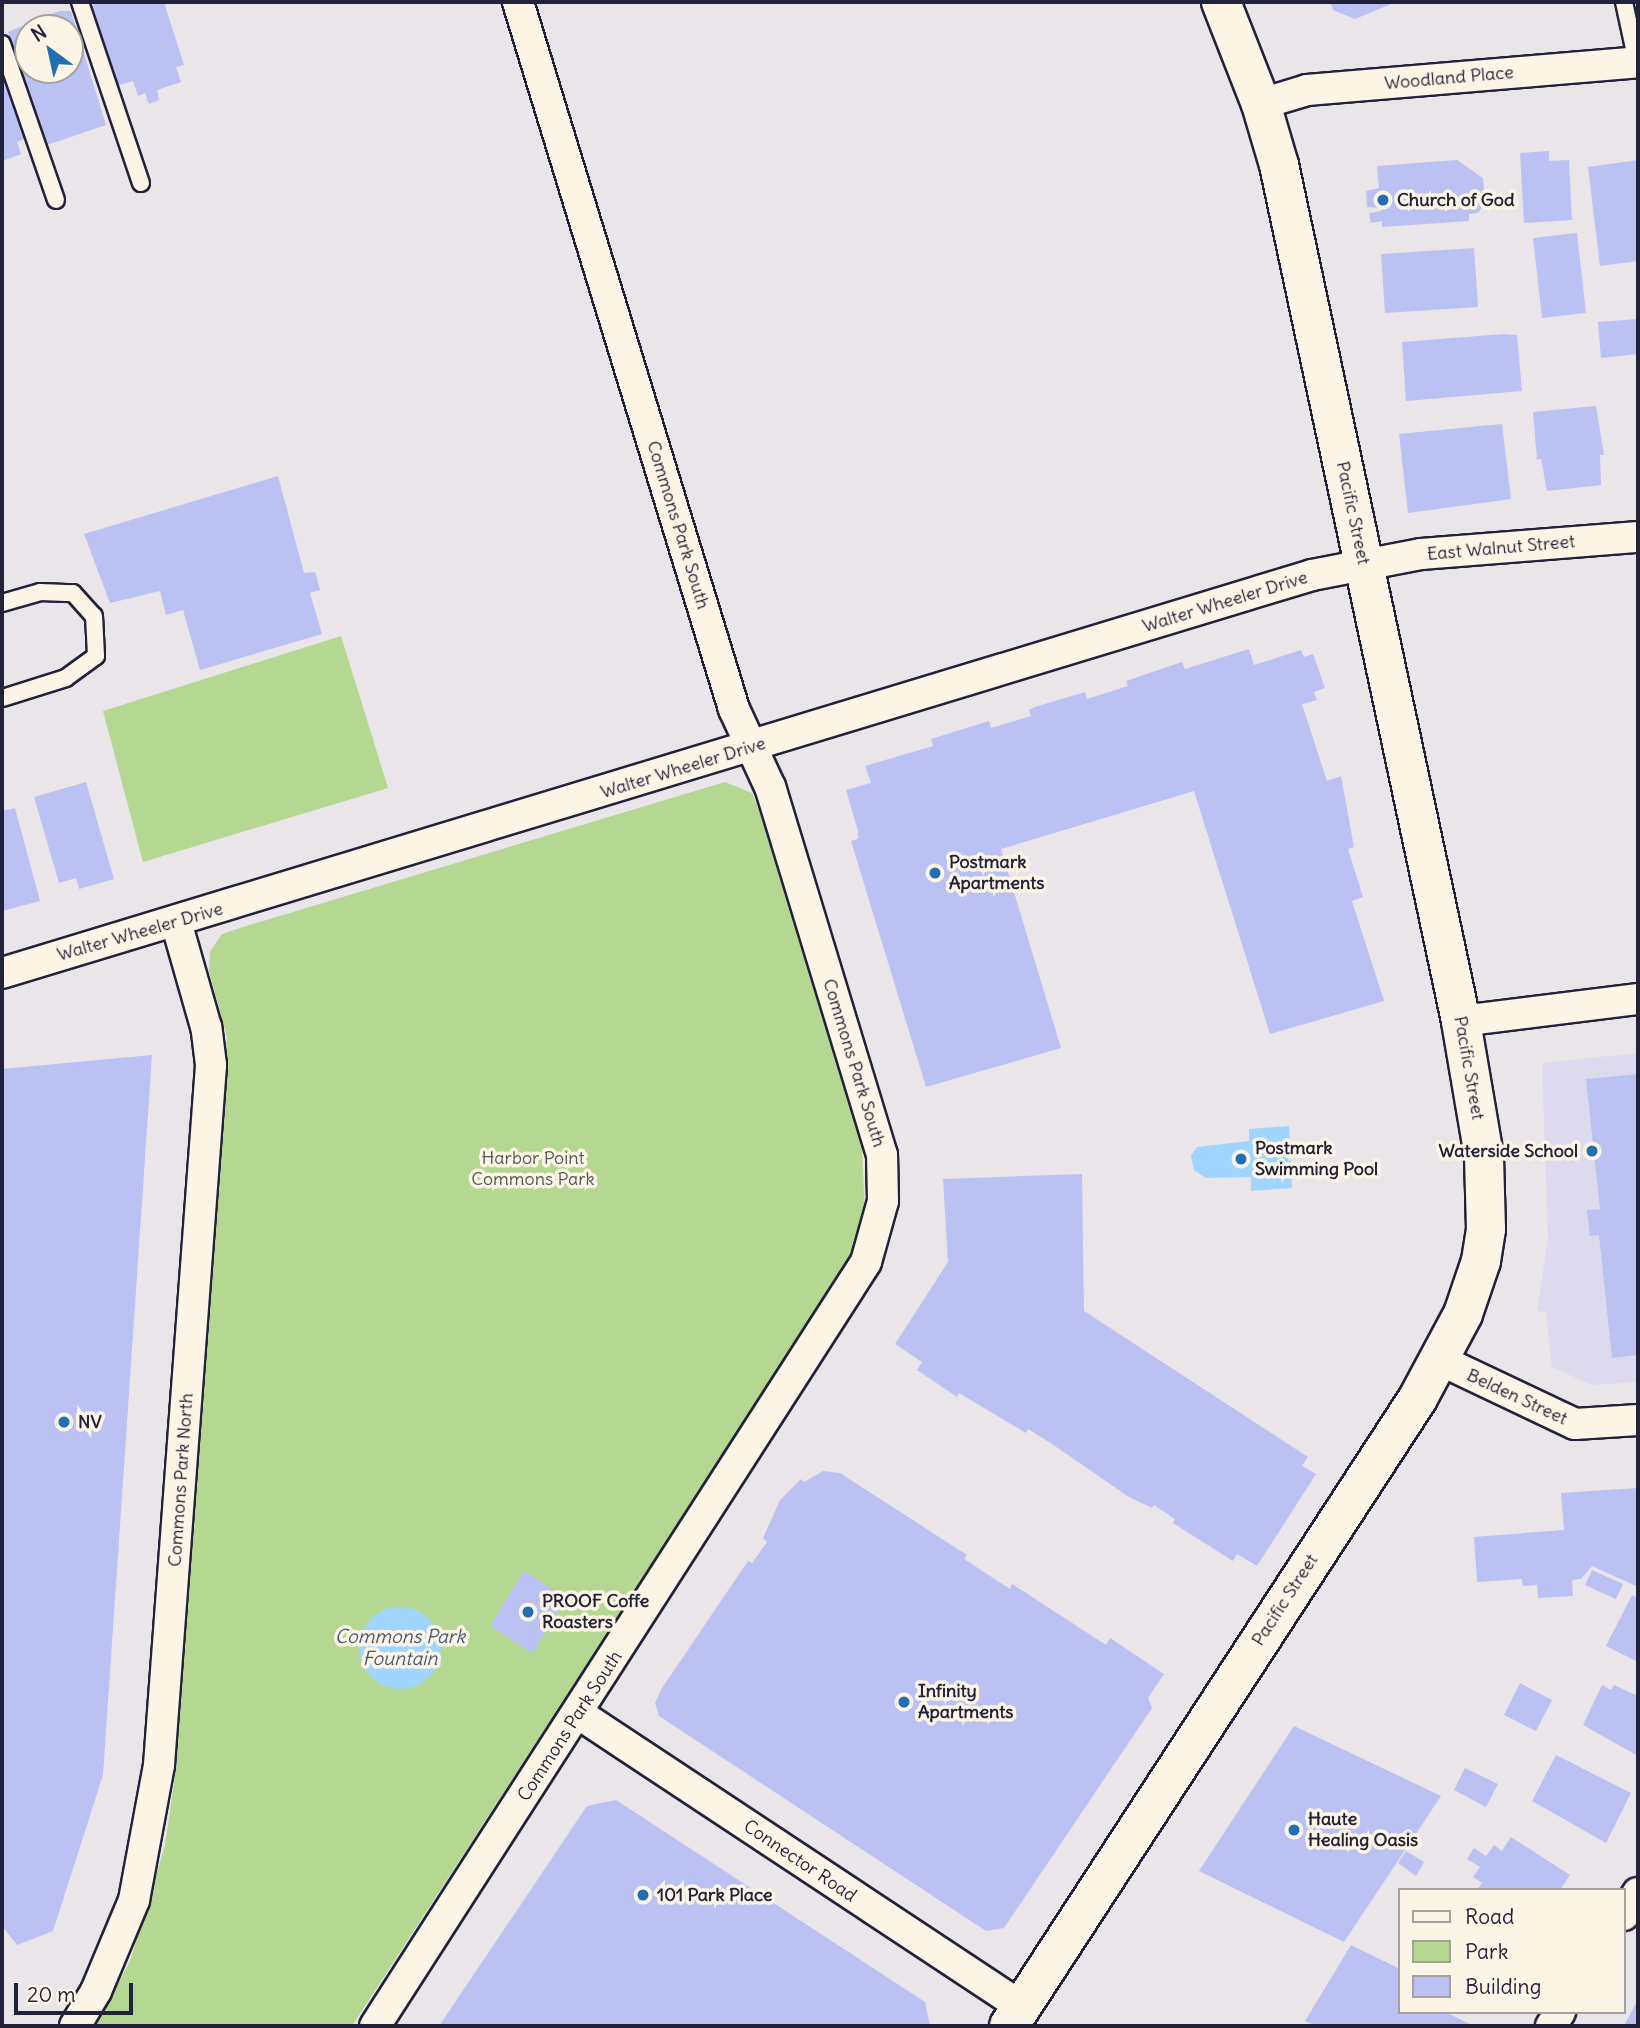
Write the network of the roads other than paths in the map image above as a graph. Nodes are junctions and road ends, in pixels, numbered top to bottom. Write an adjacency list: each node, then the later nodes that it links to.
1 (80, 2): 8 (lane)
2 (518, 2): 14 (street, Commons Park South)
3 (1221, 2): 7 (street, Pacific Street)
4 (1624, 2): 6 (lane)
5 (2, 44): 9 (lane)
6 (1637, 62): 7 (street, Woodland Place)
7 (1261, 104): 11 (street, Pacific Street)
8 (141, 183)
9 (56, 200)
10 (1638, 537): 11 (street, East Walnut Street)
11 (1363, 563): 14 (street, Walter Wheeler Drive); 18 (street, Pacific Street)
12 (2, 603): 13 (lane)
13 (2, 698)
14 (752, 747): 15 (street, Walter Wheeler Drive); 21 (street, Commons Park South)
15 (176, 922): 16 (street, Walter Wheeler Drive); 25 (street, Commons Park North)
16 (2, 973)
17 (1638, 999): 18 (street)
18 (1461, 1021): 19 (street, Pacific Street)
19 (1440, 1360): 20 (street, Belden Street); 24 (street, Pacific Street)
20 (1638, 1420)
21 (579, 1714): 24 (street, Connector Road); 26 (street, Commons Park South)
22 (1638, 1893): 23 (street)
23 (1626, 1912)
24 (1016, 2017)
25 (75, 2026)
26 (375, 2026)

